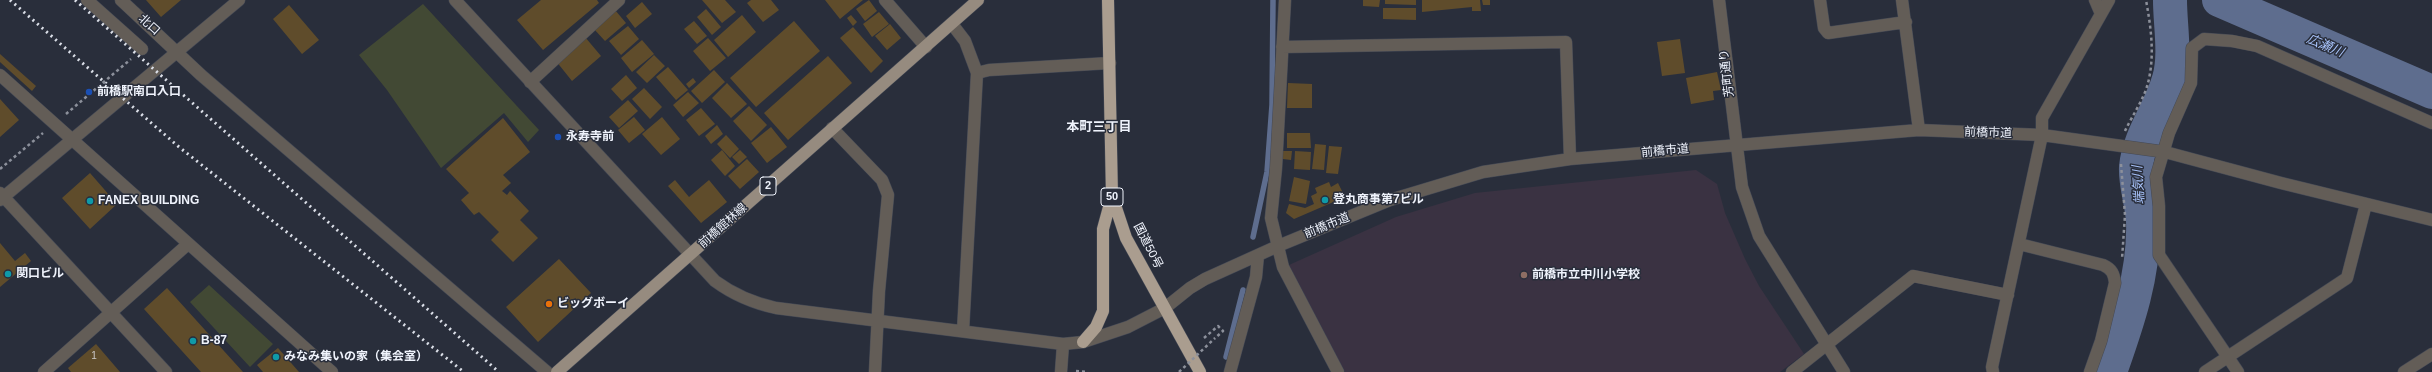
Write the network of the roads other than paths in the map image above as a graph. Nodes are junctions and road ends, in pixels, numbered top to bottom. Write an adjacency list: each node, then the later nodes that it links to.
1 (88, 0): 20 (street)
2 (121, 0): 21 (street, 北口)
3 (239, 0): 21 (street)
4 (455, 0): 25 (street, 前橋市道)
5 (619, 0): 25 (street)
6 (885, 0): 18 (street)
7 (978, 0): 17 (main road, 前橋館林線 / 2)
8 (1108, 0): 22 (highway, 国道50号 / 50)
9 (1285, 0): 19 (street)
10 (1718, 0): 31 (street, 芳町通り)
11 (1820, 0): 16 (street)
12 (1902, 0): 16 (street)
13 (2095, 0): 15 (street)
14 (2109, 0): 15 (street)
15 (2101, 14): 29 (street)
16 (1906, 22): 28 (street)
17 (952, 24): 18 (main road, 前橋館林線 / 2); 23 (street)
18 (926, 47): 27 (main road, 前橋館林線 / 2)
19 (1282, 47): 33 (street); 40 (street)
20 (142, 49)
21 (176, 51): 30 (street); 57 (street, 北口)
22 (1110, 63): 23 (street); 34 (highway, 国道50号 / 50)
23 (977, 73): 47 (street)
24 (0, 75): 30 (street)
25 (530, 82): 41 (street, 前橋市道)
26 (2432, 123): 32 (street)
27 (832, 128): 41 (main road, 前橋館林線 / 2); 46 (street)
28 (1919, 130): 29 (street, 前橋市道); 31 (street, 前橋市道)
29 (2042, 135): 32 (street, 前橋市道); 39 (street)
30 (73, 140): 35 (street); 38 (street)
31 (1736, 146): 33 (street, 前橋市道); 50 (street, 芳町通り)
32 (2165, 152): 36 (street, 前橋市道); 52 (street)
33 (1570, 159): 40 (street, 前橋市道)
34 (1112, 196): 44 (highway, 国道50号 / 50); 48 (highway)
35 (1, 197): 45 (street)
36 (2366, 204): 37 (street, 前橋市道); 52 (street)
37 (2432, 220)
38 (188, 244): 45 (street); 56 (street)
39 (2019, 244): 43 (street); 67 (street)
40 (1278, 246): 42 (street, 前橋市道); 63 (street)
41 (691, 254): 46 (street, 前橋市道); 58 (main road, 前橋館林線 / 2)
42 (1258, 255): 44 (street, 前橋市道); 62 (street)
43 (2008, 295): 50 (street); 66 (street)
44 (1165, 308): 48 (street, 前橋市道); 61 (highway, 国道50号 / 50)
45 (111, 313): 53 (street); 55 (street)
46 (877, 321): 47 (street, 前橋市道); 59 (street)
47 (963, 331): 49 (street, 前橋市道)
48 (1083, 342): 49 (street, 前橋市道)
49 (1062, 344): 60 (street)
50 (1825, 344): 64 (street); 65 (street, 芳町通り)
51 (2432, 354): 70 (street)
52 (2228, 357): 68 (street); 69 (street)
53 (57, 368): 54 (street)
54 (44, 372)
55 (166, 372)
56 (332, 372)
57 (547, 372)
58 (557, 372)
59 (875, 372)
60 (1061, 372)
61 (1200, 372)
62 (1230, 372)
63 (1338, 372)
64 (1792, 372)
65 (1844, 372)
66 (1993, 372)
67 (2090, 372)
68 (2206, 372)
69 (2238, 372)
70 (2404, 372)

